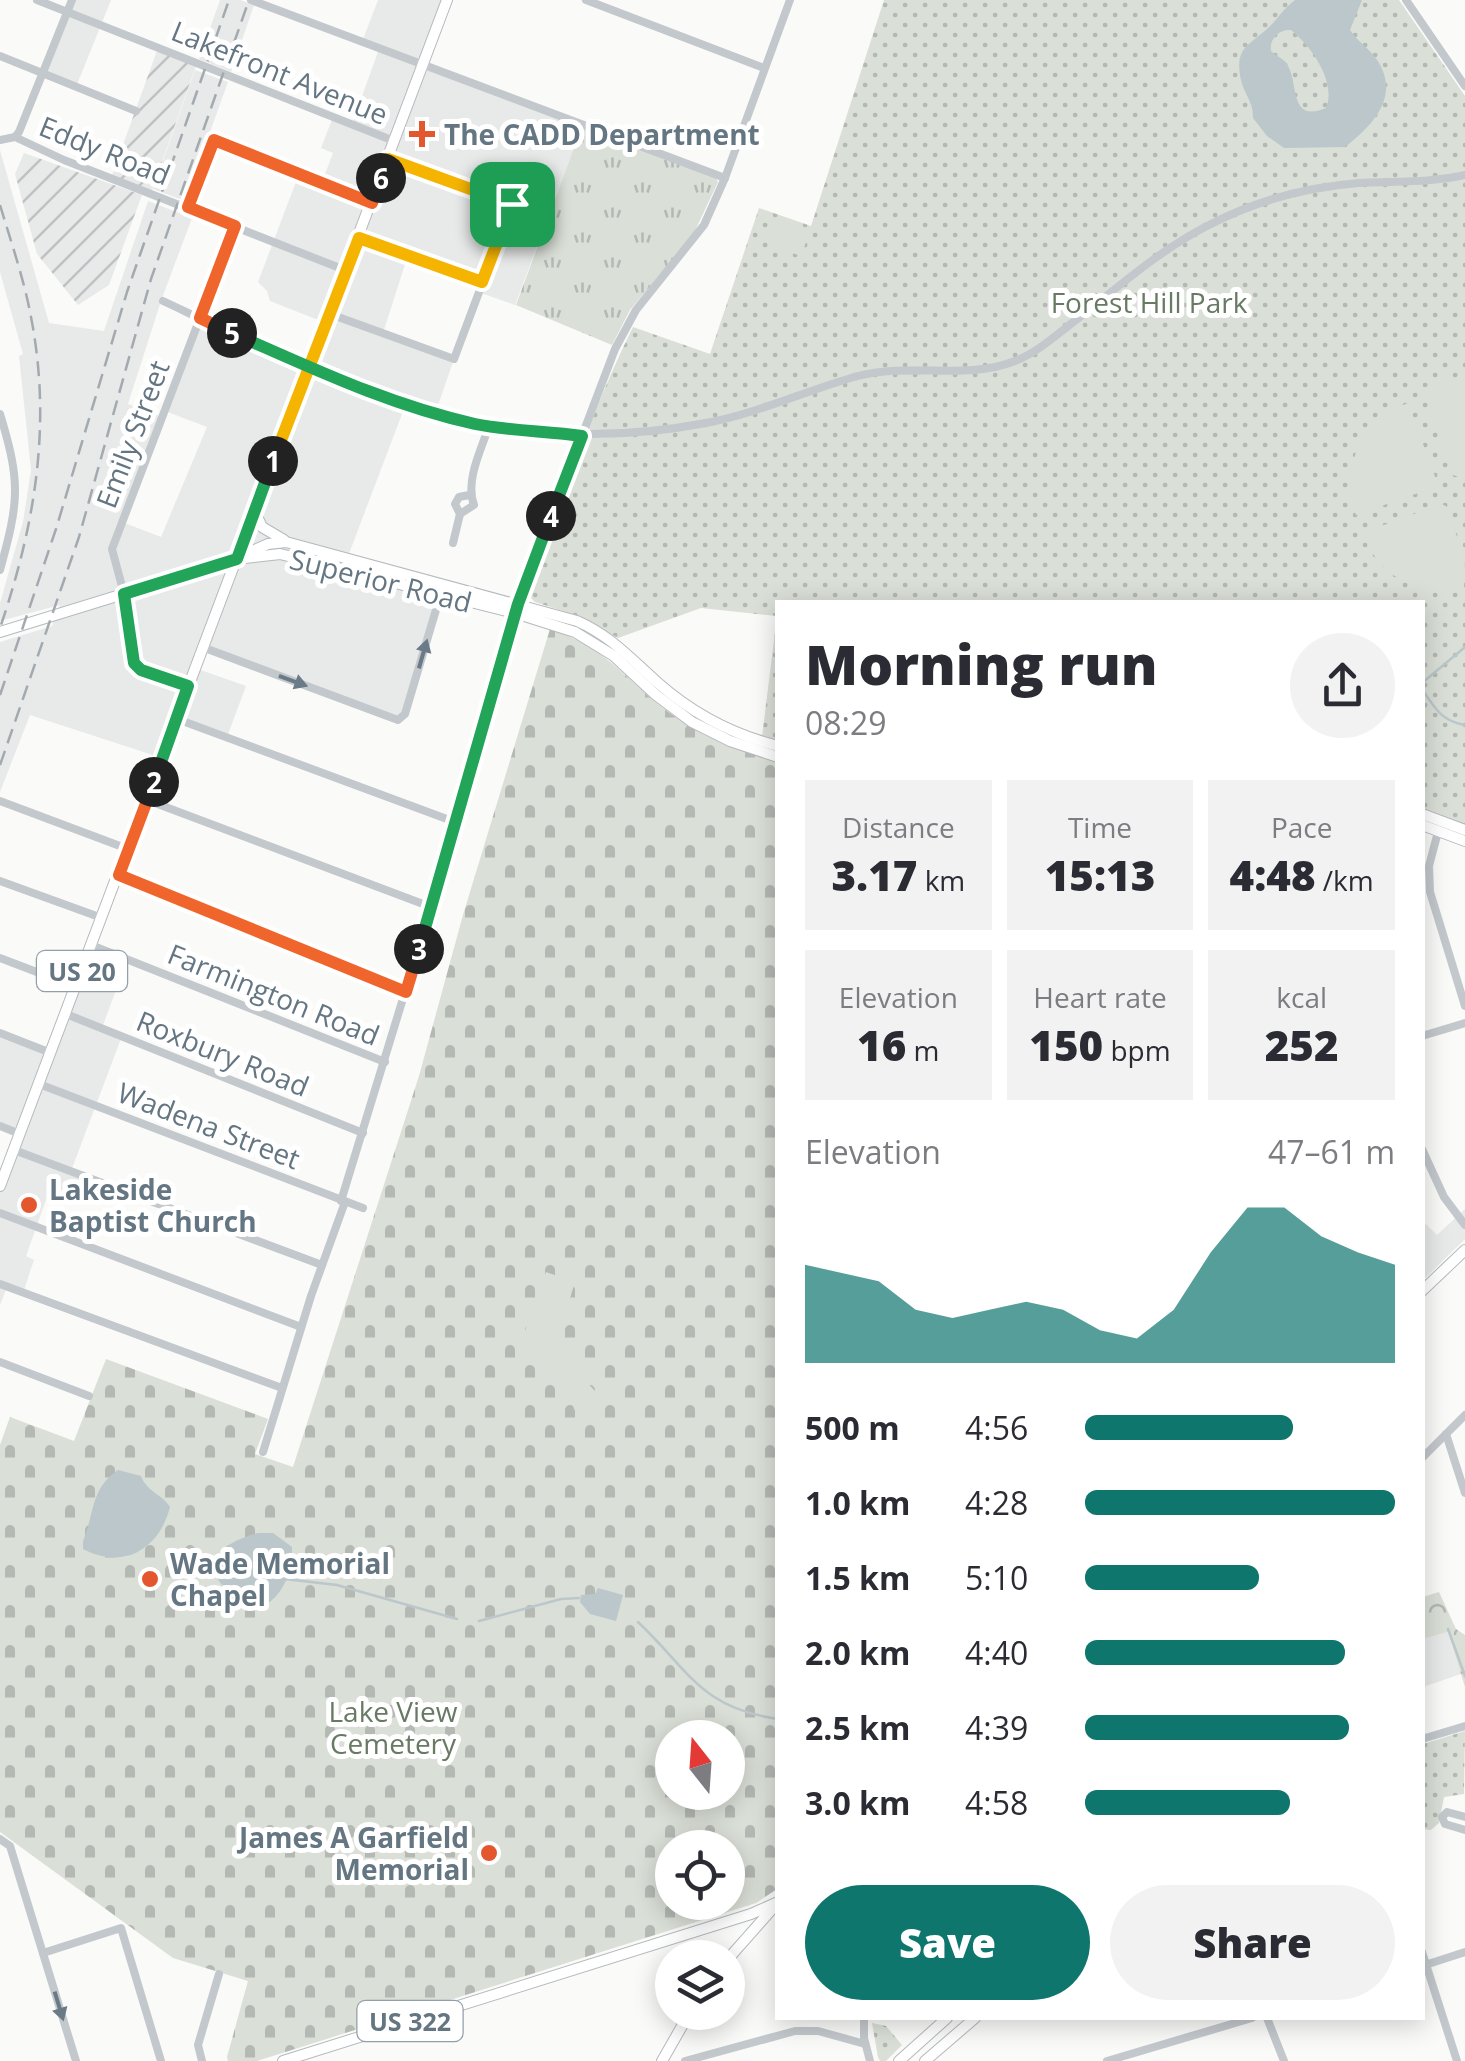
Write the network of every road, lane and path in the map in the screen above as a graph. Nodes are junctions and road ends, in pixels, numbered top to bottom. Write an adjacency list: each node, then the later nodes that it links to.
1 (37, 0): 8 (street, Lakefront Avenue)
2 (72, 0): 8 (street)
3 (250, 0): 10 (street)
4 (448, 0): 10 (main road)
5 (586, 0): 11 (street)
6 (790, 0): 11 (street)
7 (1406, 0): 13 (street)
8 (68, 12): 12 (street); 17 (street, Lakefront Avenue)
9 (0, 56): 12 (street)
10 (423, 65): 17 (main road); 20 (street)
11 (764, 68): 20 (street)
12 (43, 74): 14 (street); 15 (street)
13 (1465, 86)
14 (136, 111)
15 (14, 137): 16 (street); 22 (street, Eddy Road)
16 (0, 140)
17 (394, 142): 18 (main road)
18 (388, 159): 21 (main road); 26 (street)
19 (1465, 175): 33 (street)
20 (725, 178): 33 (street)
21 (372, 203): 22 (street); 24 (main road)
22 (188, 207): 23 (street, Eddy Road)
23 (235, 226): 25 (street, Eddy Road); 29 (street, Emily Street)
24 (359, 238): 25 (main road); 26 (street)
25 (346, 270): 28 (main road)
26 (482, 282): 28 (street)
27 (163, 301): 29 (street)
28 (330, 314): 30 (main road)
29 (200, 318): 30 (street); 40 (street, Emily Street)
30 (309, 366): 32 (street); 34 (main road)
31 (0, 414): 38 (street)
32 (489, 426): 33 (street); 36 (street)
33 (582, 436): 41 (street)
34 (255, 510): 35 (main road); 37 (main road)
35 (286, 542): 37 (main road, Superior Road); 39 (main road, Superior Road)
36 (453, 543)
37 (237, 559): 39 (main road, Superior Road); 40 (main road); 43 (main road, US 20)
38 (0, 570)
39 (442, 590): 41 (main road, Superior Road); 43 (street, one-way to 39)
40 (124, 594): 42 (main road); 44 (street, Emily Street)
41 (517, 608): 46 (main road, Superior Road); 52 (street)
42 (0, 632)
43 (202, 646): 44 (main road, US 20)
44 (188, 686): 45 (main road, US 20)
45 (176, 718): 49 (main road, US 20); 52 (street)
46 (696, 718): 47 (main road, Superior Road); 48 (main road, Superior Road)
47 (775, 745)
48 (775, 756)
49 (147, 800): 57 (main road, US 20); 60 (street)
50 (0, 801): 57 (street)
51 (1425, 816): 54 (main road)
52 (456, 822): 60 (street)
53 (1425, 824): 54 (main road)
54 (1440, 825): 55 (main road); 56 (main road); 66 (street)
55 (1465, 830)
56 (1465, 841)
57 (128, 849): 58 (main road, US 20)
58 (119, 875): 61 (main road, US 20); 65 (street)
59 (0, 881): 61 (street)
60 (432, 907): 65 (street)
61 (102, 918): 62 (main road, US 20)
62 (92, 946): 64 (main road, US 20); 72 (street, Farmington Road)
63 (0, 958): 64 (street)
64 (76, 986): 67 (main road, US 20)
65 (406, 992): 72 (street)
66 (1465, 1006)
67 (66, 1014): 71 (main road, US 20); 75 (street, Roxbury Road)
68 (1465, 1024): 70 (street)
69 (0, 1034): 71 (street)
70 (1425, 1035)
71 (51, 1052): 73 (main road, US 20)
72 (384, 1062): 75 (street)
73 (40, 1084): 76 (main road, US 20); 80 (street, Wadena Street)
74 (0, 1126): 76 (street)
75 (363, 1133): 80 (street)
76 (20, 1134): 77 (main road, US 20)
77 (14, 1150): 79 (main road, US 20); 85 (street)
78 (1425, 1156): 83 (street)
79 (0, 1186)
80 (343, 1201): 81 (street, Wadena Street); 85 (street)
81 (362, 1208)
82 (0, 1214): 88 (street)
83 (1465, 1224)
84 (1465, 1250): 87 (main road)
85 (322, 1265): 88 (street)
86 (0, 1284): 90 (street)
87 (1425, 1288)
88 (301, 1327): 90 (street)
89 (0, 1362): 91 (street)
90 (282, 1388): 94 (street)
91 (89, 1396)
92 (1465, 1414): 93 (street)
93 (1446, 1434): 95 (street); 96 (street)
94 (262, 1452)
95 (1425, 1455)
96 (1465, 1494)
97 (1465, 1726): 98 (street)
98 (1425, 1738)
99 (1465, 1817): 100 (street)
100 (1465, 1830)
101 (0, 1839): 106 (street)
102 (775, 1903): 120 (main road, US 322)
103 (775, 1904): 104 (main road)
104 (744, 1940)
105 (1465, 1952): 107 (street)
106 (43, 1953): 117 (street, one-way to 117); 118 (street)
107 (1425, 1966)
108 (1425, 1969): 128 (street)
109 (220, 1974): 119 (street)
110 (864, 2020): 116 (street)
111 (945, 2020): 124 (main road)
112 (972, 2020): 125 (main road)
113 (1245, 2020): 126 (street)
114 (1268, 2020): 127 (street)
115 (680, 2030): 121 (main road)
116 (865, 2044): 122 (street); 123 (street)
117 (76, 2061)
118 (161, 2061)
119 (202, 2061)
120 (284, 2061)
121 (662, 2061)
122 (685, 2061)
123 (870, 2061)
124 (899, 2061)
125 (925, 2061)
126 (1108, 2061)
127 (1284, 2061)
128 (1456, 2061)

